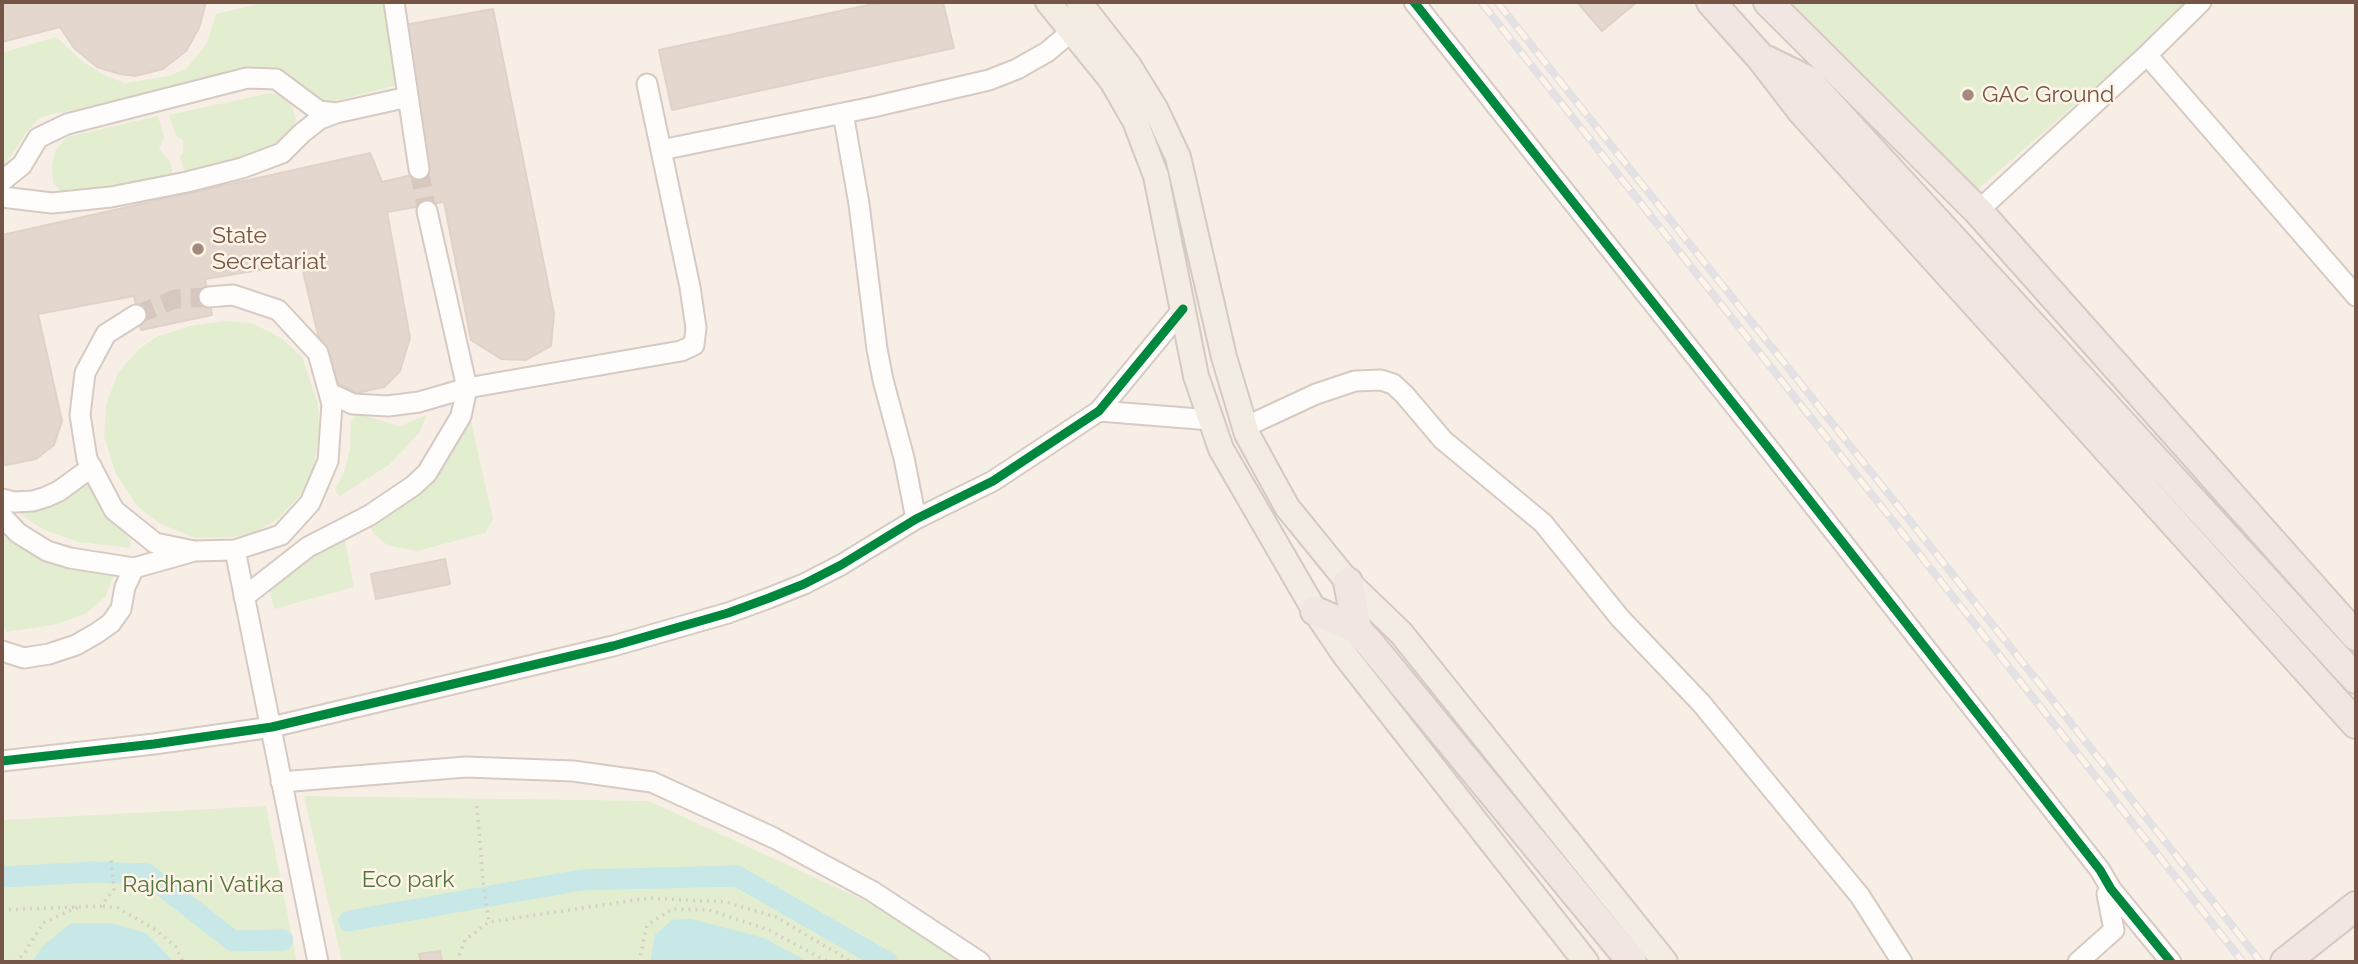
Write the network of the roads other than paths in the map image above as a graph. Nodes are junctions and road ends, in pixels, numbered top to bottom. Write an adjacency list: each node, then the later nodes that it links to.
1 (394, 2): 14 (street)
2 (1048, 2): 9 (main road)
3 (1079, 2): 31 (main road)
4 (1414, 2): 50 (street)
5 (1712, 2): 11 (highway)
6 (1768, 2): 8 (highway)
7 (2201, 2): 10 (street)
8 (1793, 27): 13 (highway); 22 (highway)
9 (1072, 32): 16 (street); 25 (main road)
10 (2147, 55): 22 (street); 23 (street)
11 (1761, 58): 13 (highway); 46 (highway)
12 (647, 84): 17 (street)
13 (1814, 87): 45 (highway)
14 (408, 97): 15 (street); 18 (street)
15 (336, 113): 19 (street); 20 (street)
16 (843, 113): 17 (street); 35 (street)
17 (661, 150): 27 (street)
18 (419, 169)
19 (2, 181)
20 (2, 197)
21 (427, 211): 27 (street)
22 (1978, 212): 42 (highway)
23 (2356, 296)
24 (209, 297): 28 (street)
25 (1183, 309): 29 (street); 30 (main road)
26 (136, 315): 32 (street)
27 (467, 388): 28 (street); 40 (street)
28 (329, 393): 36 (street)
29 (1099, 411): 30 (street); 35 (street)
30 (1211, 421): 41 (main road)
31 (1245, 427): 39 (main road); 57 (street)
32 (92, 467): 33 (street); 37 (street)
33 (2, 499)
34 (2, 516): 38 (street)
35 (916, 519): 47 (street)
36 (235, 550): 37 (street); 40 (street)
37 (194, 551): 38 (street)
38 (134, 568): 44 (street)
39 (1348, 582): 43 (highway); 56 (main road)
40 (244, 597): 47 (street)
41 (1315, 611): 43 (highway); 54 (main road)
42 (2356, 636)
43 (1364, 637): 55 (highway)
44 (2, 651)
45 (2356, 678)
46 (2356, 724)
47 (272, 727): 48 (street); 49 (street)
48 (2, 761)
49 (281, 782): 52 (street); 53 (street)
50 (2111, 888): 58 (street); 59 (street)
51 (2356, 906): 60 (highway)
52 (318, 962)
53 (980, 962)
54 (1587, 962)
55 (1632, 962)
56 (1665, 962)
57 (1902, 962)
58 (2078, 962)
59 (2171, 962)
60 (2285, 962)

